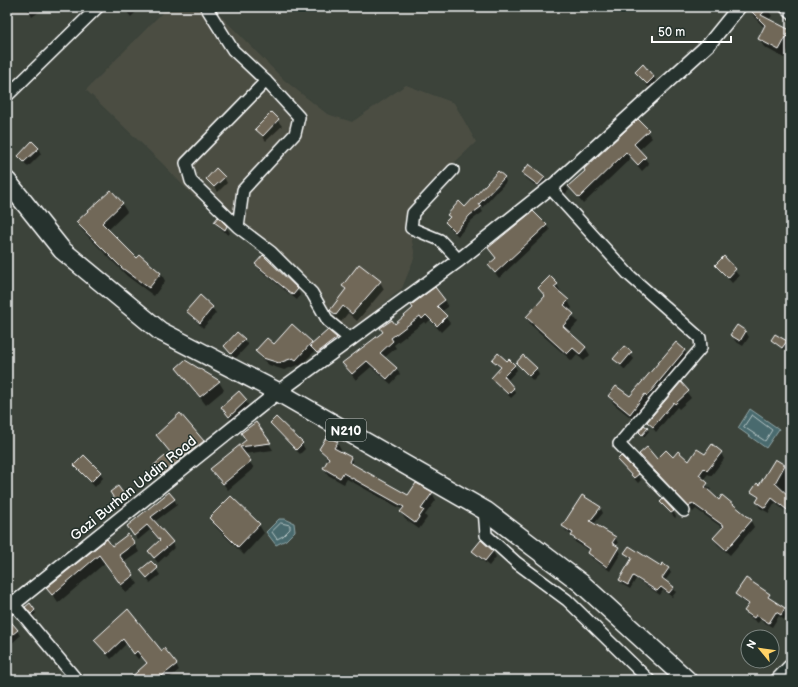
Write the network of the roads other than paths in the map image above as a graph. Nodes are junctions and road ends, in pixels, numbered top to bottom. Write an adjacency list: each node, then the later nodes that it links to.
1 (98, 7): 7 (street)
2 (206, 7): 6 (street)
3 (739, 7): 10 (street, Gazi Burhan Uddin Road)
4 (785, 7): 5 (street)
5 (791, 14)
6 (266, 81): 11 (street); 11 (street)
7 (7, 96)
8 (453, 170): 12 (street)
9 (7, 181): 14 (highway, N210)
10 (550, 188): 12 (street, Gazi Burhan Uddin Road); 16 (street)
11 (238, 227): 13 (street)
12 (459, 260): 13 (street, Gazi Burhan Uddin Road)
13 (351, 340): 14 (street, Gazi Burhan Uddin Road)
14 (278, 392): 15 (highway, N210); 17 (street, Gazi Burhan Uddin Road)
15 (484, 509): 20 (street); 21 (highway, N210)
16 (684, 511)
17 (9, 603): 19 (street)
18 (789, 666): 22 (street)
19 (77, 680)
20 (649, 680)
21 (687, 680)
22 (776, 680)

